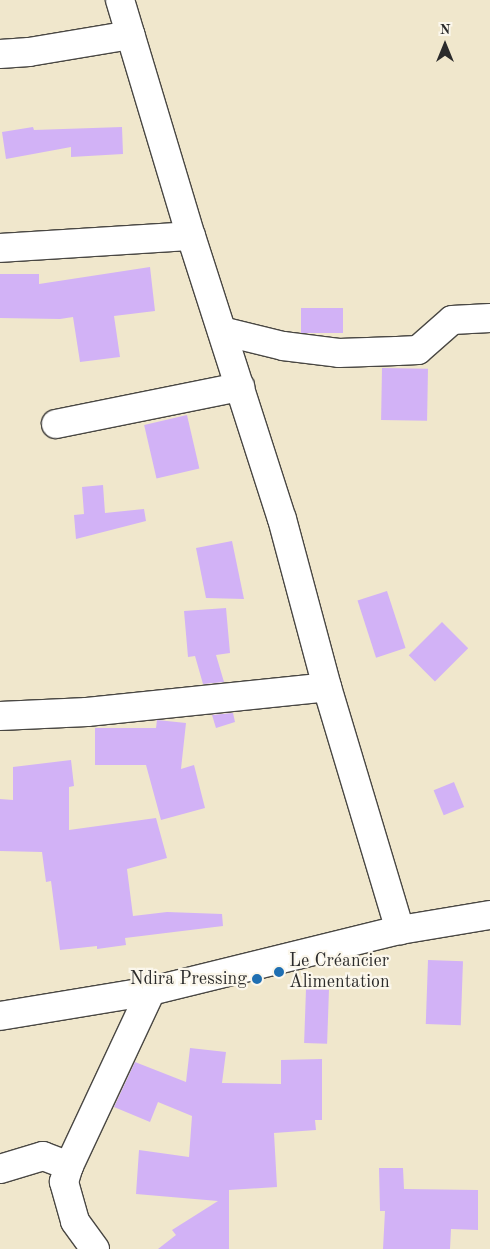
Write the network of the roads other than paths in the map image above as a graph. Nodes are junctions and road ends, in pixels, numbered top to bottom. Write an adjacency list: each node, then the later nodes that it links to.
1 (120, 0): 2 (street)
2 (131, 35): 3 (street); 4 (street)
3 (0, 54)
4 (191, 236): 5 (street); 7 (street)
5 (0, 248)
6 (490, 318): 7 (street)
7 (222, 332): 8 (street)
8 (240, 387): 9 (street); 10 (street)
9 (56, 424)
10 (327, 687): 11 (street); 13 (street)
11 (0, 716)
12 (490, 915): 13 (street)
13 (400, 930): 14 (street)
14 (151, 992): 15 (street); 16 (street)
15 (0, 1016)
16 (68, 1166): 17 (street); 18 (street)
17 (0, 1169)
18 (95, 1249)

